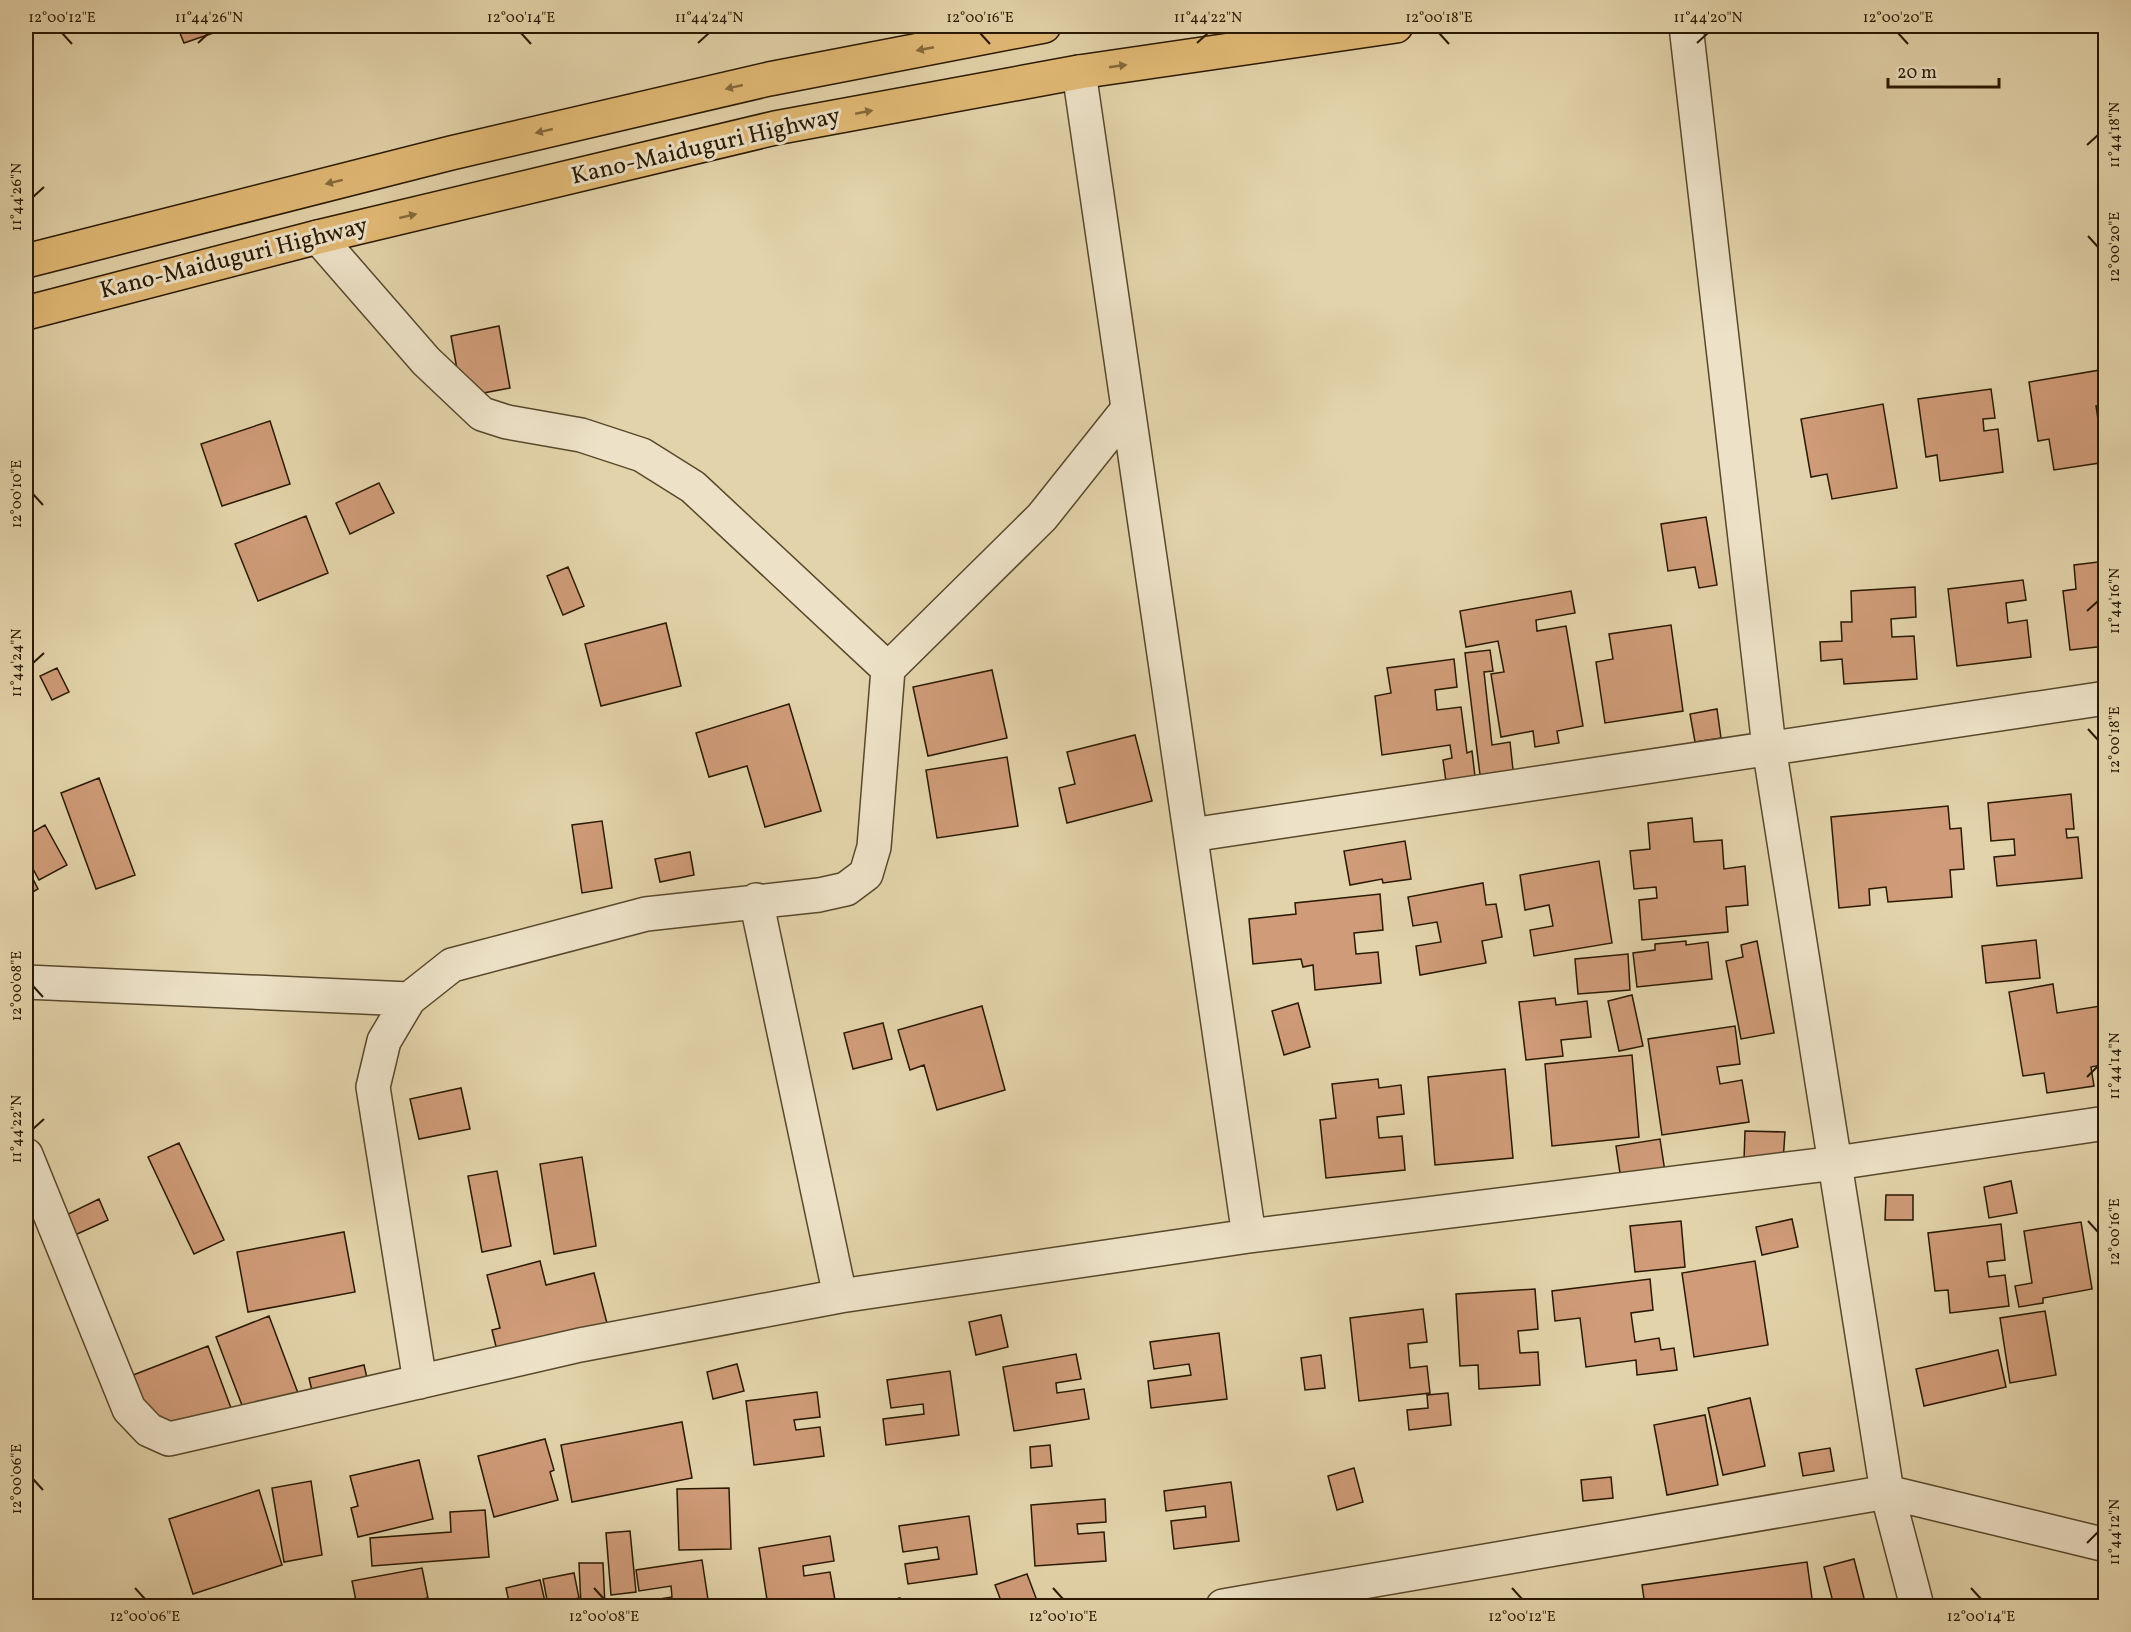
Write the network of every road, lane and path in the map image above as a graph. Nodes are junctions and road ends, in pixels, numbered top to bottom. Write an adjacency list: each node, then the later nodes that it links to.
1 (1044, 26): 6 (highway, Kano-Maiduguri Highway, one-way to 6)
2 (1396, 26): 4 (highway, Kano-Maiduguri Highway, one-way to 2)
3 (1686, 26): 11 (street)
4 (1079, 72): 5 (highway, Kano-Maiduguri Highway, one-way to 4); 8 (street)
5 (318, 237): 7 (highway, Kano-Maiduguri Highway); 9 (street)
6 (26, 261)
7 (26, 313)
8 (1128, 409): 9 (street); 12 (street)
9 (888, 669): 13 (street)
10 (2106, 698): 11 (street)
11 (1769, 747): 12 (street); 18 (street)
12 (1191, 835): 19 (street)
13 (756, 900): 15 (street); 20 (street)
14 (26, 982): 15 (street)
15 (410, 999): 21 (street)
16 (2106, 1123): 18 (street)
17 (26, 1155): 21 (street)
18 (1836, 1163): 19 (street); 22 (street)
19 (1249, 1236): 20 (street)
20 (840, 1296): 21 (street)
21 (420, 1382)
22 (1887, 1492): 23 (street); 24 (street); 25 (street)
23 (2106, 1545)
24 (1223, 1606)
25 (1917, 1606)

